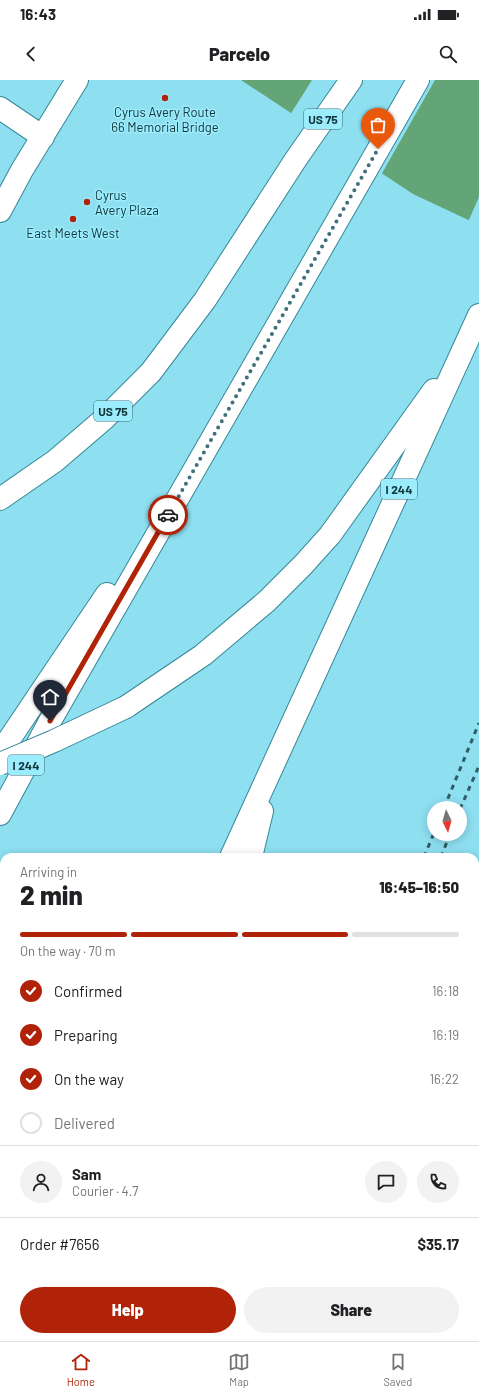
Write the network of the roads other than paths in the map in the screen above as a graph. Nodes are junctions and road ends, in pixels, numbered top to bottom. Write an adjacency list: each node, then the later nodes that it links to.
1 (350, 80): 10 (main road, US 75)
2 (418, 80): 9 (main road, I 244)
3 (75, 83): 5 (main road)
4 (0, 108): 5 (main road)
5 (43, 137): 6 (main road)
6 (0, 212)
7 (479, 315): 8 (main road, I 244)
8 (464, 348): 12 (main road, bridge); 13 (main road, I 244)
9 (209, 444): 11 (main road); 14 (main road, I 244)
10 (0, 499)
11 (0, 753)
12 (0, 764)
13 (271, 769): 15 (main road, I 244); 16 (main road)
14 (0, 814)
15 (233, 853)
16 (252, 853)

